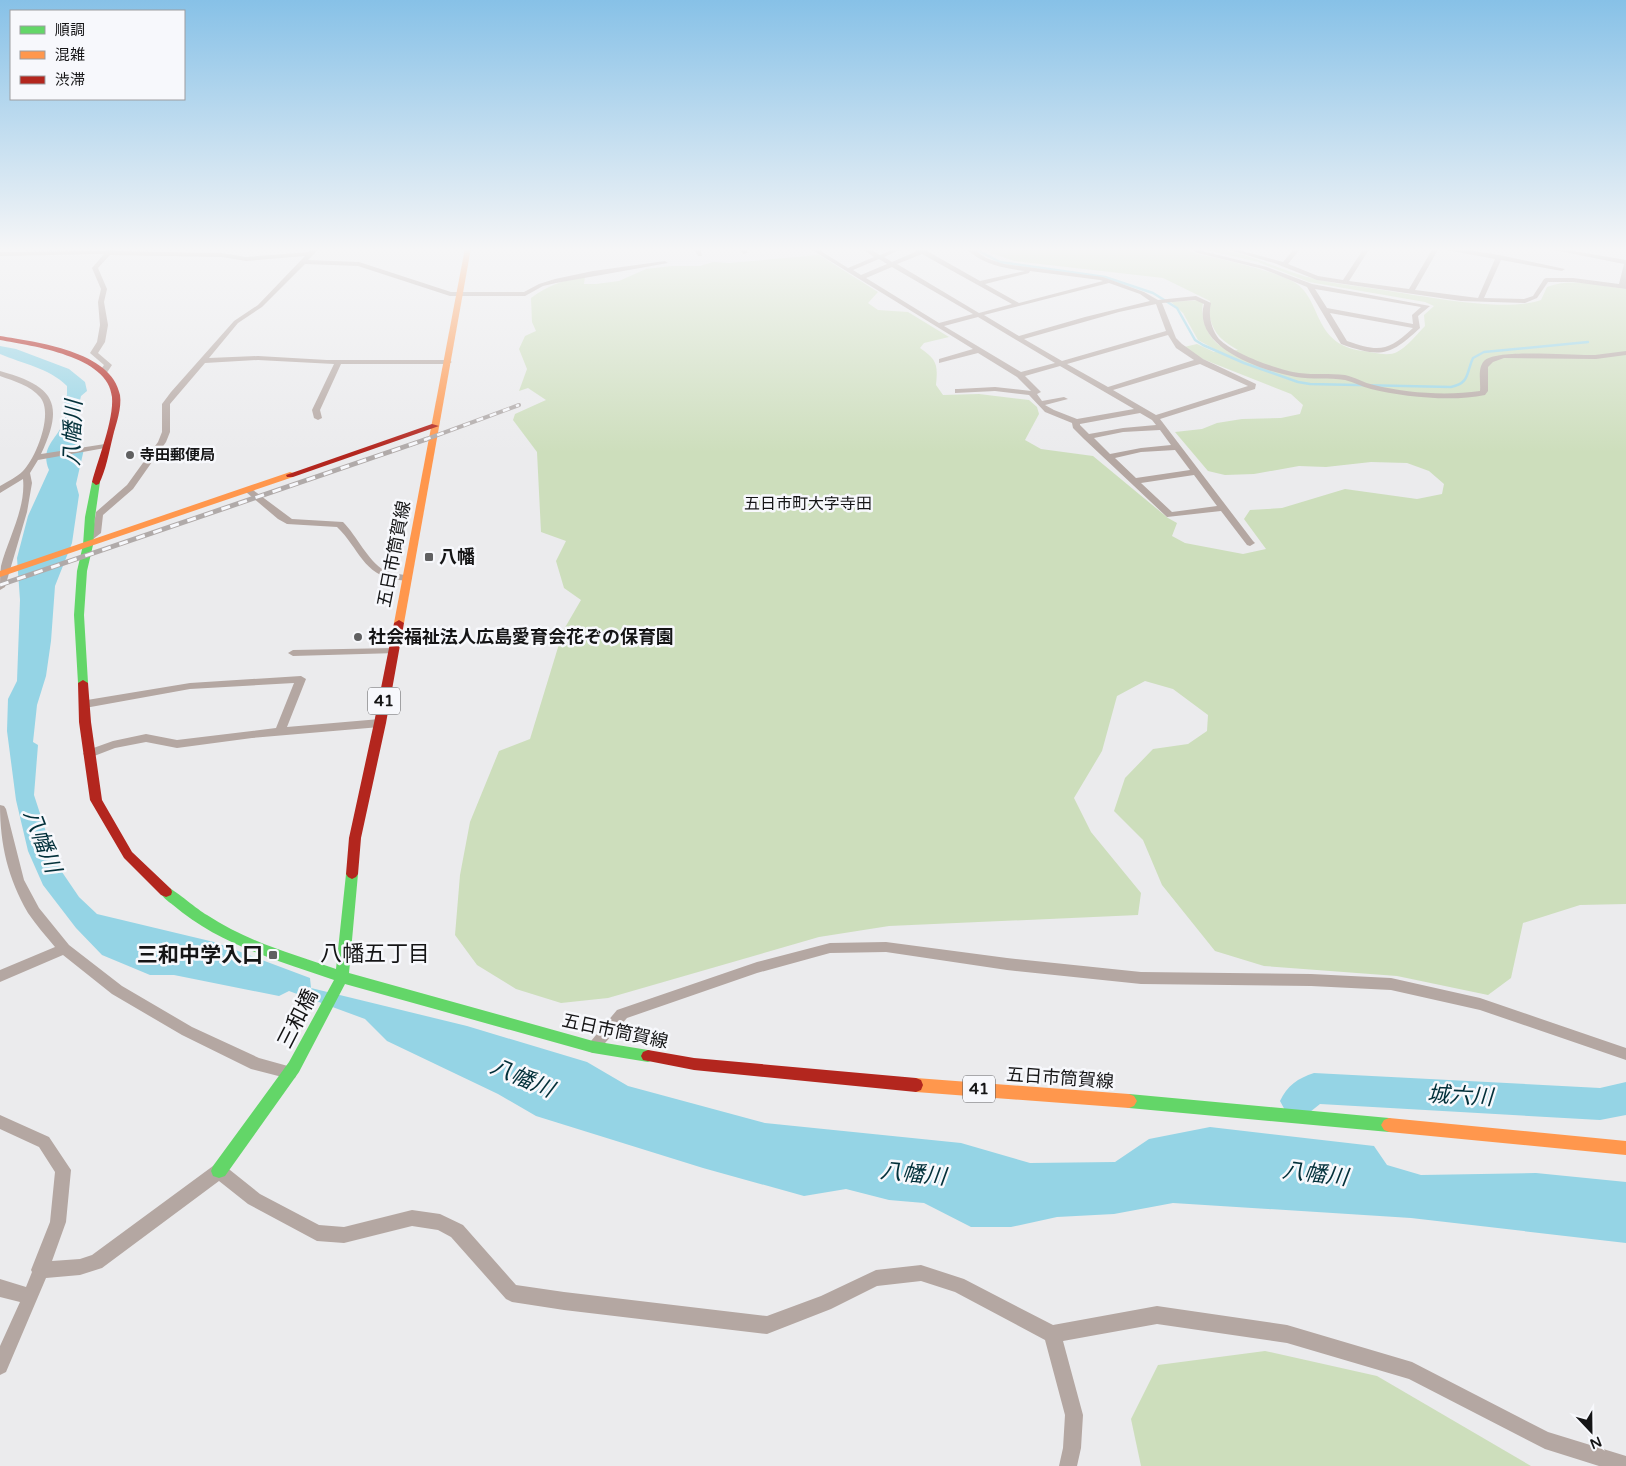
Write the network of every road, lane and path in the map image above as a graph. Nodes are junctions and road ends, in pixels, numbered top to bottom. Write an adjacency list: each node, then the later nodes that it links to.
1 (103, 316): 26 (street)
2 (244, 316): 20 (street)
3 (455, 316): 23 (main road, 五日市筒賀線 / 41)
4 (925, 316): 13 (street)
5 (973, 316): 13 (street)
6 (981, 316): 17 (street)
7 (1096, 316): 17 (street)
8 (1164, 316): 15 (street)
9 (1206, 316): 19 (street)
10 (1329, 316): 14 (street)
11 (1360, 316): 14 (street)
12 (1415, 316): 14 (street)
13 (939, 325): 18 (street)
14 (1418, 327)
15 (1170, 332): 22 (street); 25 (street)
16 (0, 338): 26 (main road)
17 (1019, 338): 25 (street)
18 (979, 350): 21 (street); 28 (street)
19 (1626, 353)
20 (203, 361): 24 (street); 53 (street)
21 (942, 361)
22 (1200, 361): 31 (street); 38 (street)
23 (448, 362): 24 (street); 40 (main road, 五日市筒賀線 / 41)
24 (338, 363): 37 (street)
25 (1061, 363): 28 (street); 31 (street)
26 (103, 372): 43 (main road)
27 (0, 373): 29 (street)
28 (1020, 375): 33 (street)
29 (11, 377): 30 (street); 46 (street)
30 (0, 381)
31 (1107, 390): 36 (street)
32 (958, 391): 33 (street)
33 (1031, 393): 35 (street)
34 (1064, 399): 35 (street)
35 (1041, 404): 39 (street)
36 (1141, 410): 38 (street); 39 (street)
37 (318, 418)
38 (1155, 418): 41 (street)
39 (1076, 422): 42 (street)
40 (435, 426): 51 (main road); 56 (main road, 五日市筒賀線 / 41)
41 (1162, 427): 42 (street); 44 (street)
42 (1087, 437): 45 (street)
43 (102, 447): 46 (street); 53 (main road)
44 (1178, 447): 45 (street); 47 (street)
45 (1108, 457): 49 (street)
46 (37, 458): 48 (street)
47 (1197, 472): 49 (street); 52 (street)
48 (26, 473): 50 (street); 55 (street)
49 (1134, 481): 52 (street)
50 (0, 490)
51 (249, 490): 53 (main road); 56 (street)
52 (1224, 508): 54 (street)
53 (85, 543): 55 (main road); 60 (main road)
54 (1250, 543)
55 (4, 573): 57 (street)
56 (407, 578): 58 (main road, 五日市筒賀線 / 41)
57 (0, 586)
58 (393, 651): 59 (street); 61 (main road, 五日市筒賀線 / 41)
59 (293, 653)
60 (85, 704): 62 (street); 63 (main road)
61 (380, 723): 62 (street); 67 (main road, 五日市筒賀線 / 41)
62 (280, 732): 63 (street)
63 (89, 754): 67 (main road)
64 (0, 809): 65 (street)
65 (64, 949): 66 (street); 70 (street)
66 (0, 976)
67 (342, 977): 68 (main road, 五日市筒賀線 / 41); 70 (main road, 三和橋)
68 (593, 1047): 69 (street); 72 (main road, 五日市筒賀線 / 41)
69 (1626, 1054)
70 (292, 1070): 73 (main road, 三和橋)
71 (0, 1122): 74 (street)
72 (1626, 1148)
73 (219, 1171): 74 (street); 77 (street)
74 (39, 1270): 76 (street)
75 (0, 1288): 76 (street)
76 (31, 1296): 78 (street)
77 (1052, 1334): 79 (street); 80 (street)
78 (0, 1366)
79 (1626, 1465)
80 (1068, 1466)

